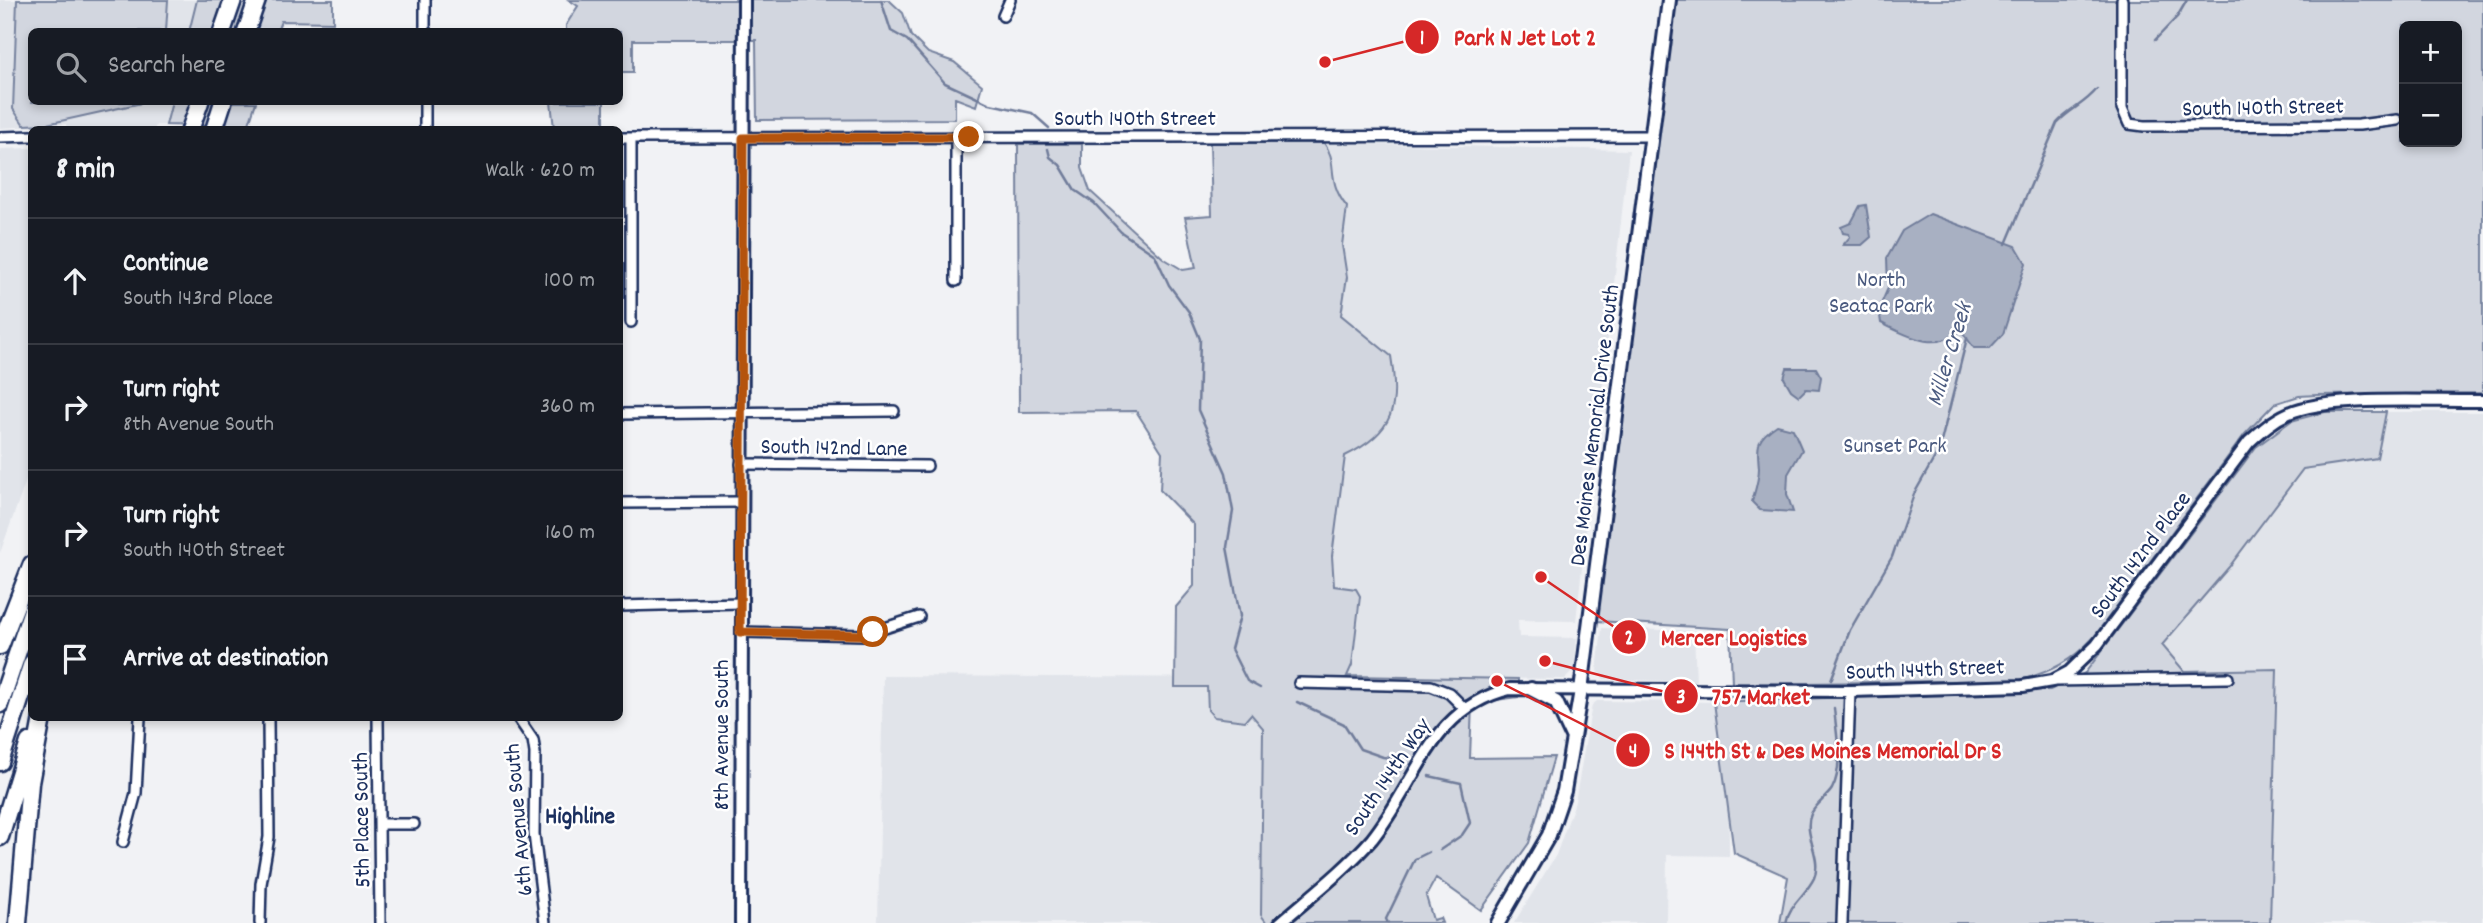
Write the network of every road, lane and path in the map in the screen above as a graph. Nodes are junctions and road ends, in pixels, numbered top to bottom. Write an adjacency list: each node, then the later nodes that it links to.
1 (233, 0): 9 (highway)
2 (257, 0): 10 (highway)
3 (425, 0): 11 (street)
4 (744, 0): 25 (street, 8th Avenue South)
5 (1010, 0): 8 (street)
6 (1669, 0): 20 (main road, Des Moines Memorial Drive South)
7 (2122, 0): 15 (street, South 140th Street)
8 (1003, 16)
9 (223, 28)
10 (247, 28)
11 (425, 28)
12 (199, 105): 16 (highway)
13 (222, 105): 17 (highway)
14 (425, 105): 18 (street)
15 (2397, 120)
16 (191, 126)
17 (215, 126)
18 (425, 126)
19 (28, 136): 21 (street)
20 (1651, 136): 22 (street, South 140th Street); 48 (main road, Des Moines Memorial Drive South)
21 (0, 137)
22 (956, 137): 25 (street, South 140th Street); 26 (street)
23 (623, 138): 24 (street, South 140th Street)
24 (631, 138): 25 (street, South 140th Street); 27 (street)
25 (743, 138): 30 (street, 8th Avenue South)
26 (956, 281)
27 (631, 322)
28 (2483, 401): 45 (street, South 142nd Place)
29 (894, 411): 30 (street)
30 (742, 412): 31 (street); 32 (street, 8th Avenue South)
31 (623, 414)
32 (741, 464): 33 (street, South 142nd Lane); 34 (street, 8th Avenue South)
33 (927, 466)
34 (741, 502): 35 (street); 37 (street, 8th Avenue South)
35 (623, 503)
36 (28, 574): 42 (highway)
37 (740, 603): 38 (street); 41 (street, 8th Avenue South)
38 (623, 606)
39 (919, 617): 41 (street)
40 (28, 622): 50 (highway)
41 (740, 632): 68 (street, 8th Avenue South)
42 (0, 646)
43 (28, 675): 59 (highway)
44 (2228, 678): 45 (street, South 144th Street)
45 (2052, 681): 49 (street, South 144th Street)
46 (1299, 683): 51 (street)
47 (1531, 689): 48 (street, South 144th Street); 51 (street, South 144th Street); 58 (main road)
48 (1581, 690): 49 (street, South 144th Street); 58 (main road, Des Moines Memorial Drive South)
49 (1850, 691): 71 (street)
50 (0, 704)
51 (1464, 708): 69 (street, South 144th Way)
52 (35, 721): 62 (highway)
53 (42, 721): 64 (highway)
54 (140, 721): 63 (street)
55 (268, 721): 65 (street)
56 (378, 721): 60 (street, 5th Place South)
57 (519, 721): 67 (street, 6th Avenue South)
58 (1573, 739): 70 (main road, Des Moines Memorial Drive South)
59 (0, 762)
60 (379, 824): 61 (street); 66 (street, 5th Place South)
61 (414, 824)
62 (0, 836)
63 (123, 842)
64 (18, 923)
65 (260, 923)
66 (380, 923)
67 (545, 923)
68 (741, 923)
69 (1280, 923)
70 (1498, 923)
71 (1842, 923)

